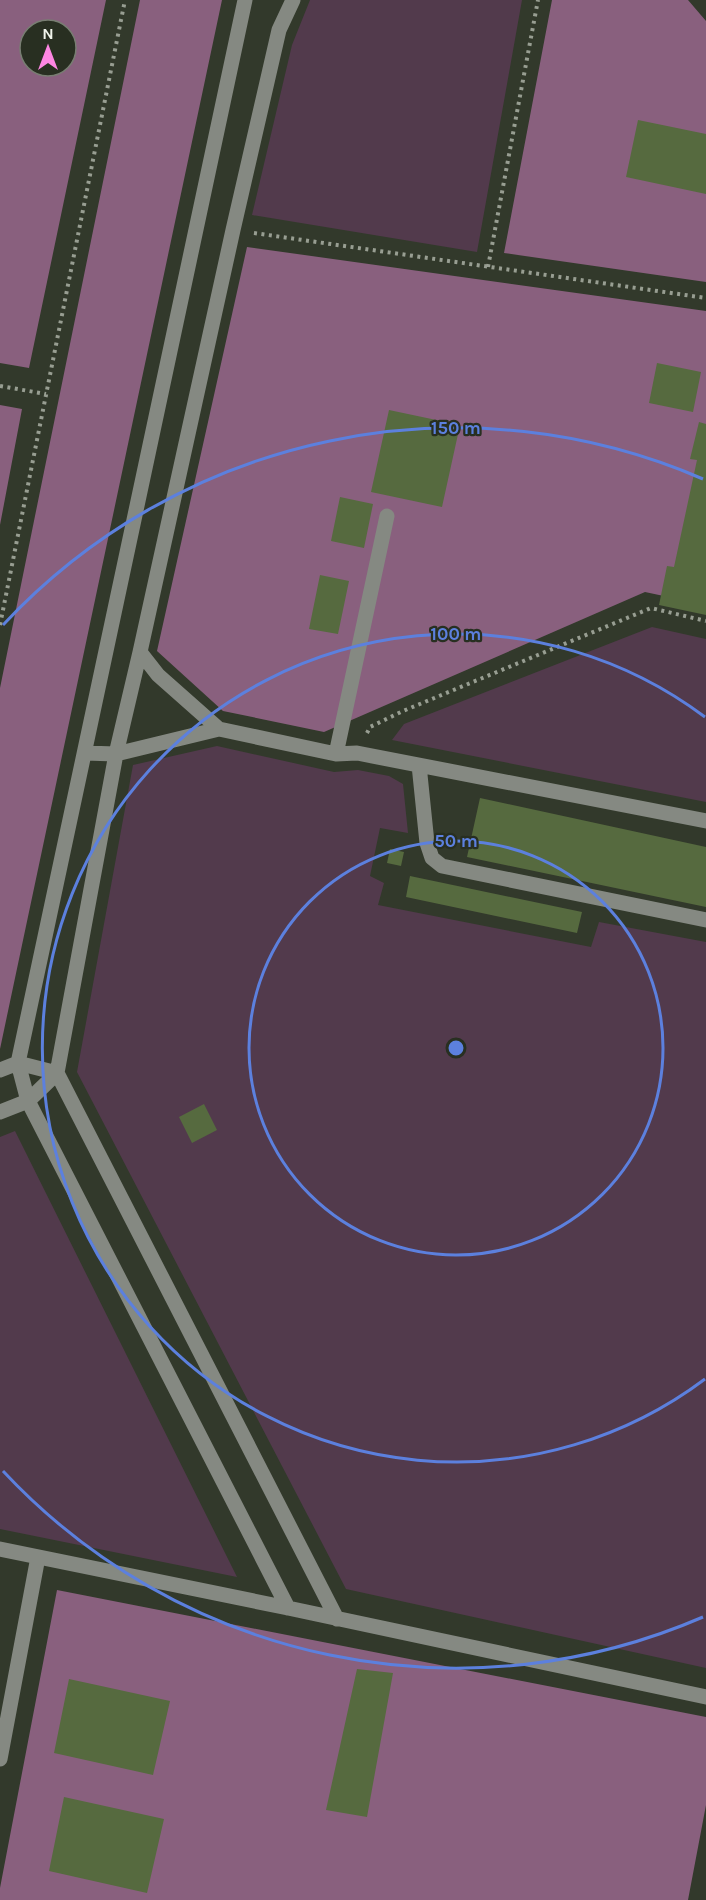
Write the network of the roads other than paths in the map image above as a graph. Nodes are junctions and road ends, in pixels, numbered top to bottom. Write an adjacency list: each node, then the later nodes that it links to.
1 (244, 0): 6 (street)
2 (293, 0): 4 (street)
3 (387, 516): 8 (street)
4 (140, 652): 5 (street); 7 (street)
5 (219, 729): 7 (street); 8 (street)
6 (85, 753): 7 (street); 12 (street)
7 (116, 754): 14 (street)
8 (336, 754): 9 (street)
9 (420, 765): 10 (street); 11 (street)
10 (706, 821)
11 (706, 920)
12 (18, 1063): 13 (street); 14 (street); 15 (street)
13 (0, 1070)
14 (57, 1073): 15 (street); 20 (street)
15 (28, 1101): 16 (street); 19 (street)
16 (0, 1112)
17 (0, 1549): 18 (street)
18 (38, 1557): 19 (street); 22 (street)
19 (288, 1608): 20 (street)
20 (337, 1618): 21 (street)
21 (706, 1697)
22 (0, 1760)

